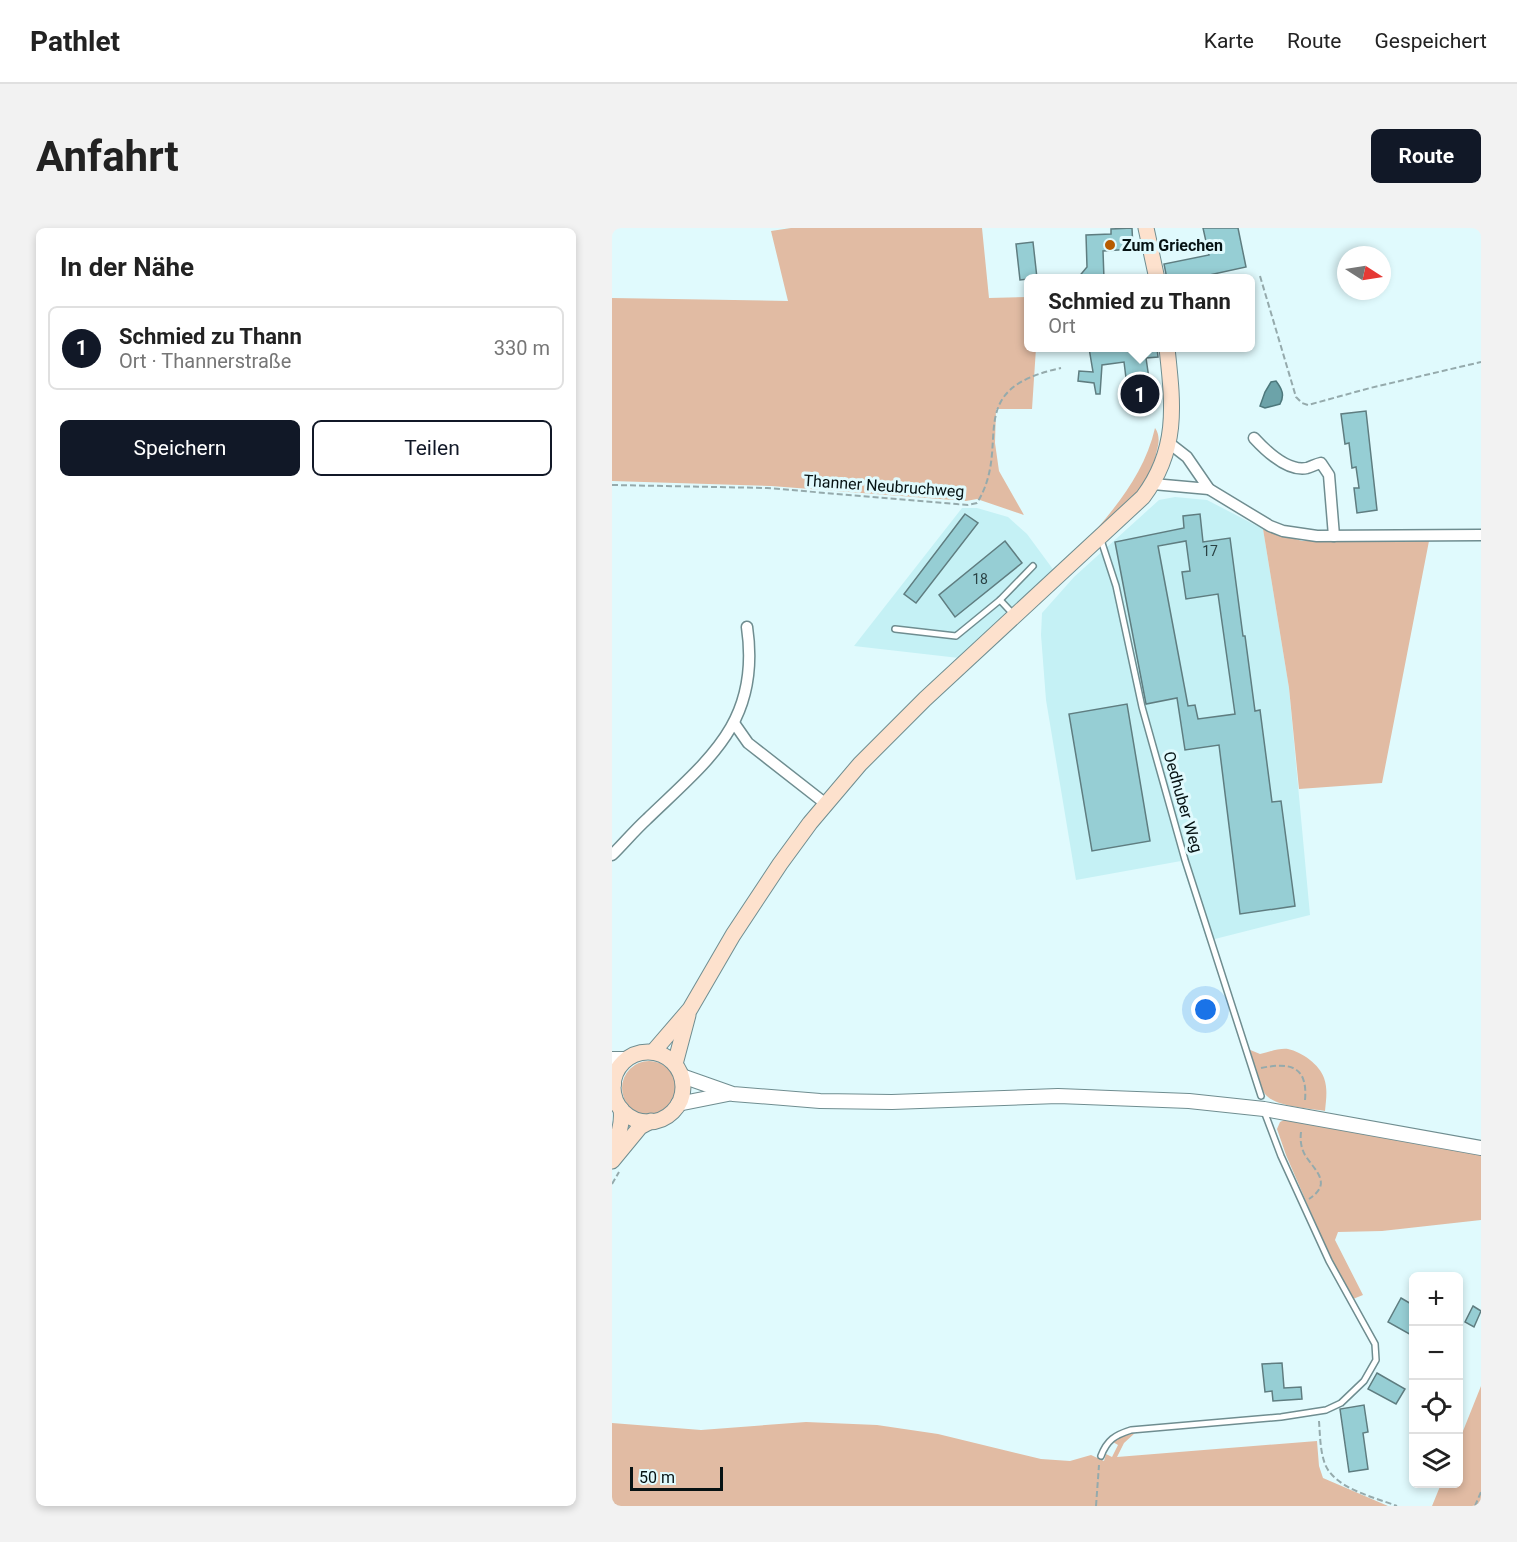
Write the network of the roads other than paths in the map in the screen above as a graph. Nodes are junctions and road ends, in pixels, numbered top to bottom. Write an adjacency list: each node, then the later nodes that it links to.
1 (1146, 228): 2 (main road)
2 (1156, 274)
3 (1167, 352): 5 (main road)
4 (1254, 438): 9 (street)
5 (1169, 443): 6 (main road); 7 (street)
6 (1154, 484): 7 (street); 10 (main road)
7 (1209, 489): 9 (street)
8 (1481, 535): 9 (street)
9 (1334, 536)
10 (1101, 539): 13 (main road); 25 (lane, Oedhuber Weg)
11 (1033, 566): 12 (lane)
12 (1000, 600): 13 (lane); 15 (lane)
13 (1015, 616): 17 (main road)
14 (747, 627): 16 (street)
15 (895, 629)
16 (734, 723): 17 (street); 18 (street)
17 (826, 804): 19 (main road)
18 (612, 855)
19 (690, 1009): 20 (main road); 22 (main road)
20 (653, 1052): 21 (main road); 22 (main road)
21 (619, 1059): 23 (main road)
22 (678, 1070): 24 (street); 26 (main road)
23 (613, 1083): 27 (main road)
24 (733, 1094): 25 (street); 26 (street)
25 (1262, 1103): 29 (street); 32 (lane, Oedhuber Weg)
26 (678, 1104): 28 (main road)
27 (621, 1109): 28 (main road); 30 (main road)
28 (651, 1122): 31 (main road)
29 (1481, 1148)
30 (612, 1151)
31 (612, 1161)
32 (1101, 1456)

